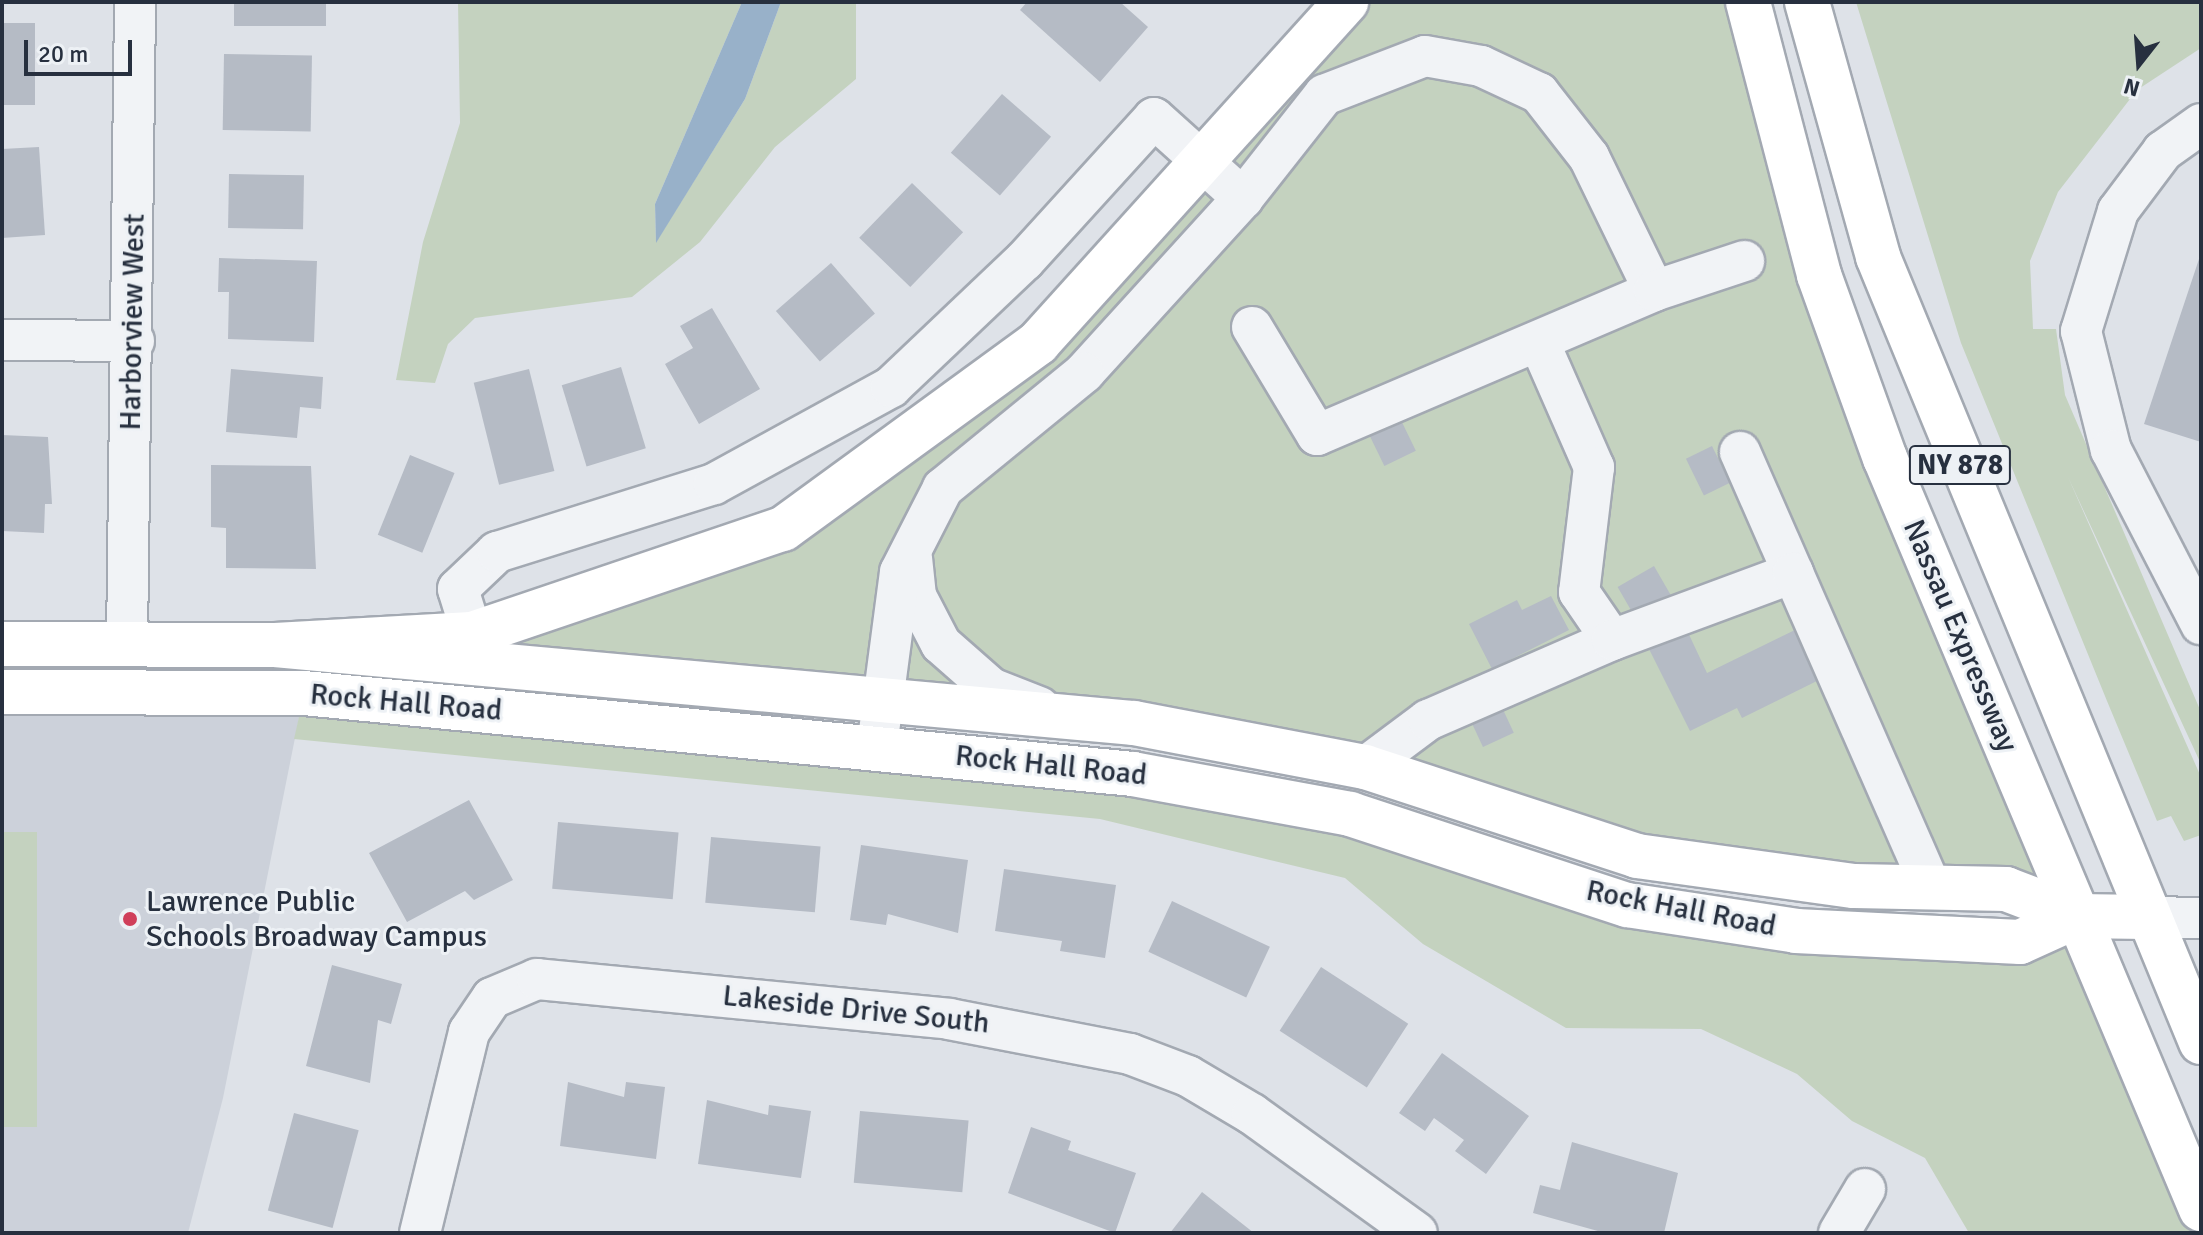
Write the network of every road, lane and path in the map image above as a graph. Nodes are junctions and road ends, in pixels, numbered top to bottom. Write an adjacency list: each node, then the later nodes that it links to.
1 (135, 2): 12 (street, Harborview West)
2 (1346, 2): 6 (main road)
3 (1748, 2): 29 (main road, Nassau Expressway / NY 878)
4 (1807, 2): 30 (main road, NY 878)
5 (2201, 124): 17 (street)
6 (1202, 162): 7 (street); 18 (main road); 18 (street)
7 (1243, 198): 9 (street); 15 (street)
8 (1744, 261): 9 (street)
9 (1654, 291): 13 (street)
10 (1252, 327): 13 (street)
11 (2, 340): 12 (street)
12 (134, 341): 20 (street, Harborview West)
13 (1539, 342): 19 (street)
14 (1740, 452): 16 (street)
15 (921, 521): 24 (street); 25 (street)
16 (1793, 573): 19 (street); 28 (street)
17 (2201, 624)
18 (472, 634): 22 (main road)
19 (1612, 640): 27 (street)
20 (127, 642): 21 (main road, Rock Hall Road); 22 (main road, Rock Hall Road)
21 (2, 644)
22 (275, 645): 24 (main road, Rock Hall Road)
23 (2, 692): 26 (main road, Rock Hall Road)
24 (882, 700): 25 (main road, Rock Hall Road); 26 (street)
25 (1066, 717): 27 (main road, Rock Hall Road)
26 (877, 747): 29 (main road, Rock Hall Road)
27 (1365, 767): 28 (main road, Rock Hall Road)
28 (1931, 888): 29 (main road, Rock Hall Road)
29 (2077, 916): 30 (main road, Rock Hall Road); 34 (main road, Nassau Expressway / NY 878)
30 (2146, 917): 31 (street, Rock Hall Road); 32 (main road, NY 878)
31 (2201, 918)
32 (2201, 1042)
33 (1865, 1189): 37 (street)
34 (2201, 1209)
35 (420, 1233): 36 (street, Lakeside Drive South)
36 (1417, 1233)
37 (1839, 1233)

